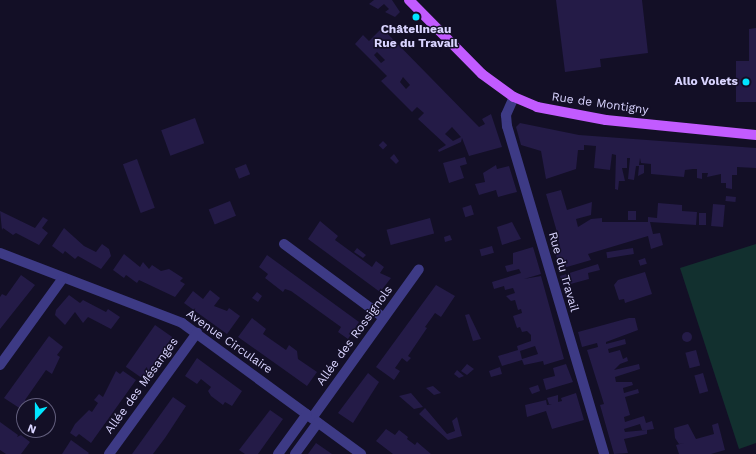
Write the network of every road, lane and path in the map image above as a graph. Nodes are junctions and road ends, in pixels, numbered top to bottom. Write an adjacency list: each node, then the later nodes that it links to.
1 (408, 0): 2 (main road, Rue de Montigny)
2 (514, 97): 3 (main road, Rue de Montigny); 16 (street, Rue du Travail)
3 (756, 134)
4 (284, 244): 8 (street)
5 (0, 252): 7 (street, Avenue Circulaire)
6 (419, 269): 8 (street, Allée des Rossignols)
7 (62, 278): 9 (street, Avenue Circulaire); 10 (street)
8 (384, 318): 11 (street, Allée des Rossignols)
9 (196, 333): 11 (street, Avenue Circulaire); 12 (street, Allée des Mésanges)
10 (0, 365)
11 (313, 418): 13 (street, Allée des Rossignols); 14 (street, Allée des Rossignols); 15 (street, Avenue Circulaire)
12 (109, 454)
13 (278, 454)
14 (295, 454)
15 (361, 454)
16 (604, 454)

